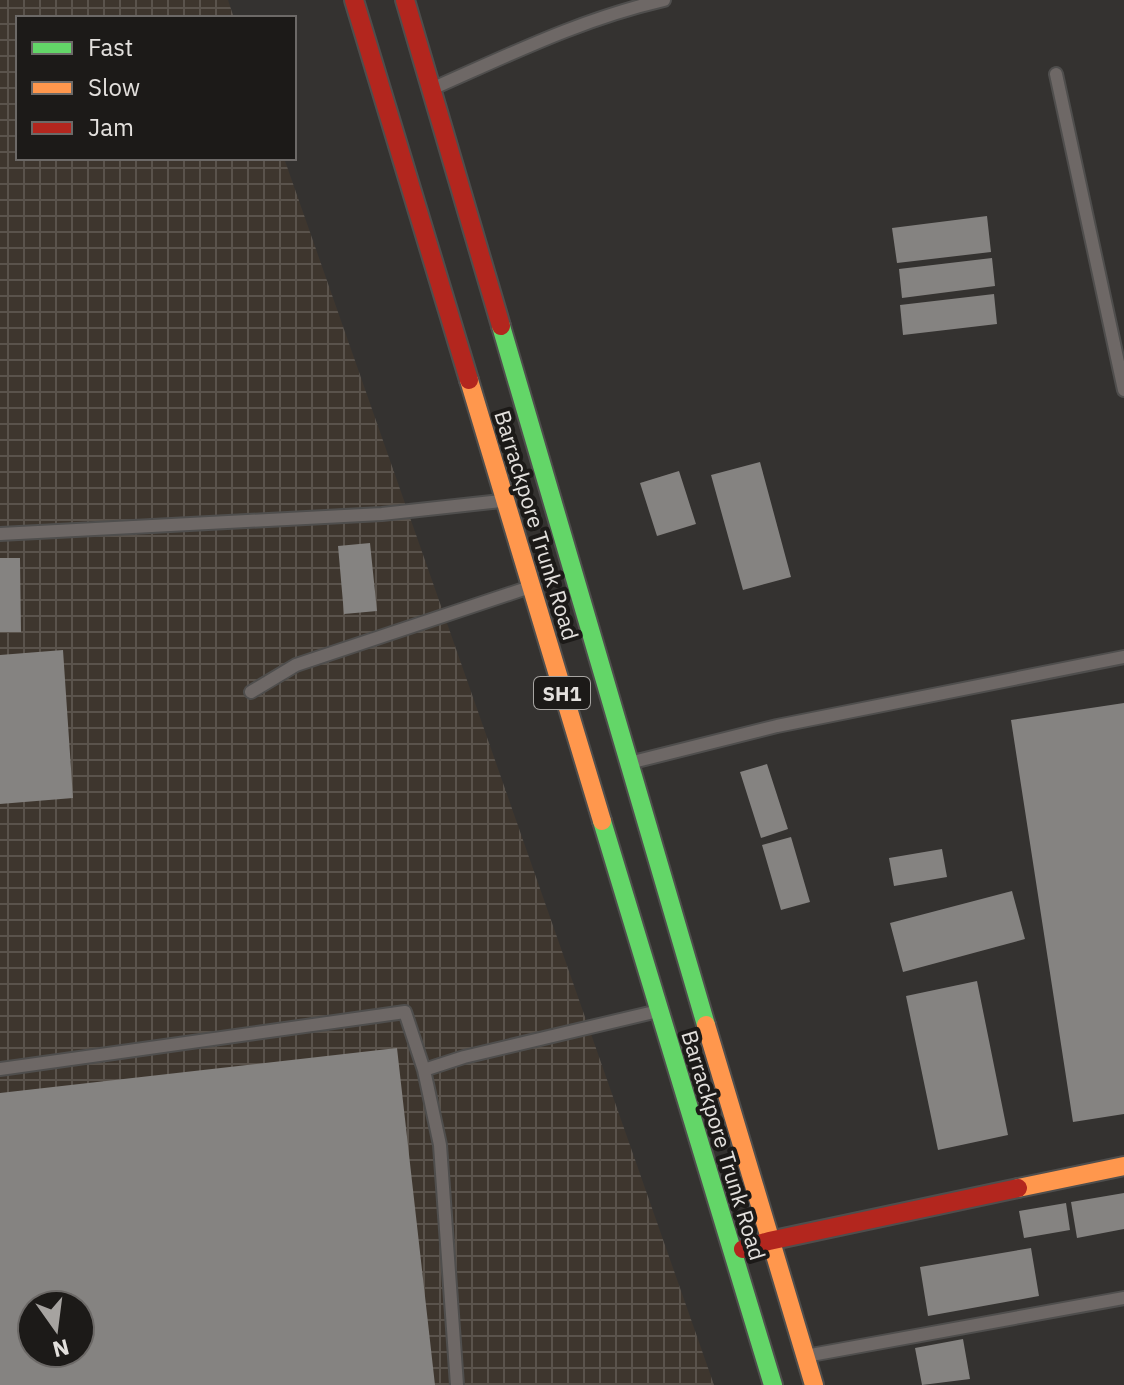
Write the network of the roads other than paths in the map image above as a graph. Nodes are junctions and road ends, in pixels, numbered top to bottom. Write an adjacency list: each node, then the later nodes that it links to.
1 (354, 0): 7 (main road, Barrackpore Trunk Road / SH1)
2 (405, 0): 5 (main road, Barrackpore Trunk Road / SH1)
3 (664, 0): 5 (lane)
4 (1056, 74): 6 (lane)
5 (431, 89): 12 (main road, Barrackpore Trunk Road / SH1)
6 (1124, 390)
7 (504, 501): 8 (lane); 9 (main road, Barrackpore Trunk Road / SH1)
8 (0, 534)
9 (530, 587): 11 (lane); 13 (main road, Barrackpore Trunk Road / SH1)
10 (1124, 657): 12 (lane)
11 (251, 692)
12 (630, 763): 17 (main road, Barrackpore Trunk Road / SH1)
13 (657, 1011): 15 (lane); 18 (main road, Barrackpore Trunk Road / SH1)
14 (0, 1069): 15 (lane)
15 (424, 1070): 21 (lane)
16 (1124, 1166): 17 (main road)
17 (769, 1241): 18 (main road); 20 (main road, Barrackpore Trunk Road / SH1)
18 (732, 1252): 22 (main road, Barrackpore Trunk Road / SH1)
19 (1124, 1298): 20 (lane)
20 (804, 1356): 23 (main road, Barrackpore Trunk Road / SH1)
21 (457, 1385)
22 (773, 1385)
23 (814, 1385)

